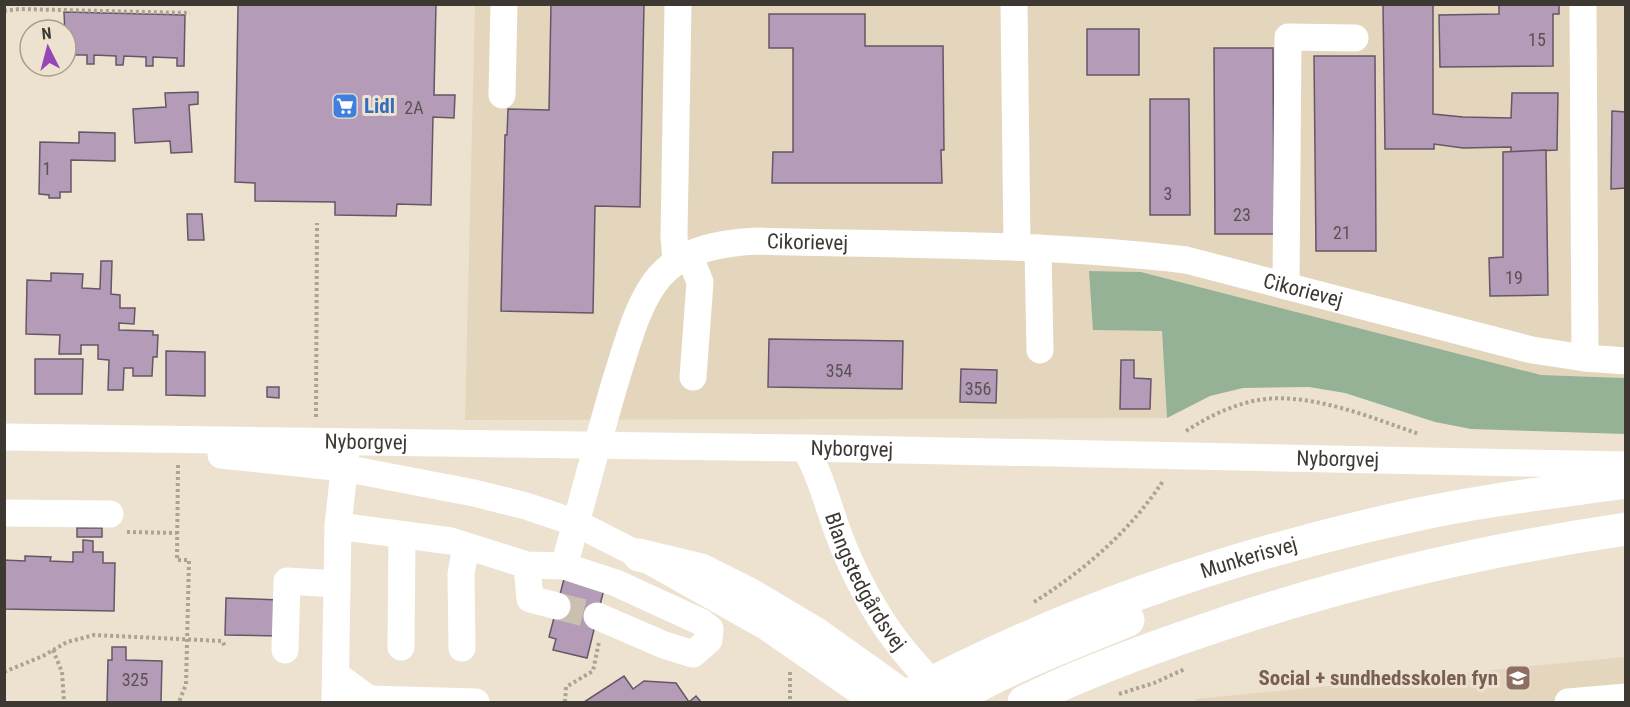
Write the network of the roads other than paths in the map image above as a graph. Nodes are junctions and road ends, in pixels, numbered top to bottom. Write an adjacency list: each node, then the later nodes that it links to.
1 (504, 4): 6 (street)
2 (678, 4): 8 (street)
3 (1014, 4): 7 (street)
4 (1583, 4): 11 (street)
5 (1355, 38): 9 (street)
6 (502, 95)
7 (1028, 248): 8 (street, Cikorievej); 9 (street, Cikorievej); 10 (street)
8 (683, 259): 13 (street); 17 (street, Cikorievej)
9 (1286, 286): 11 (street, Cikorievej)
10 (1040, 350)
11 (1585, 358): 12 (street, Cikorievej)
12 (1626, 361)
13 (693, 377)
14 (4, 437): 15 (street, Nyborgvej)
15 (76, 439): 16 (street, Nyborgvej); 20 (street, Nyborgvej)
16 (348, 441): 17 (street, Nyborgvej); 20 (street)
17 (597, 445): 18 (street, Nyborgvej); 24 (street, Cikorievej)
18 (805, 448): 19 (street, Nyborgvej); 39 (street, Blangstedgårdsvej)
19 (1626, 465)
20 (344, 468): 24 (street, Nyborgvej); 25 (street, Nyborgvej)
21 (1626, 482): 39 (main road, Munkerisvej)
22 (4, 513): 23 (street)
23 (110, 514)
24 (576, 523): 29 (street, Nyborgvej); 31 (street, Cikorievej)
25 (338, 526): 27 (street); 32 (street, Nyborgvej)
26 (1626, 529): 43 (main road)
27 (402, 535): 28 (street); 35 (street)
28 (466, 546): 30 (street); 36 (street)
29 (639, 555): 39 (main road)
30 (527, 565): 31 (street); 33 (street)
31 (564, 567): 34 (street)
32 (337, 584): 37 (street); 38 (street, Nyborgvej)
33 (557, 606)
34 (601, 617)
35 (402, 646)
36 (462, 648)
37 (285, 650)
38 (336, 675): 41 (street, Nyborgvej); 42 (street)
39 (918, 699)
40 (1608, 700): 44 (street)
41 (335, 702)
42 (476, 702)
43 (1024, 702)
44 (1569, 702)

